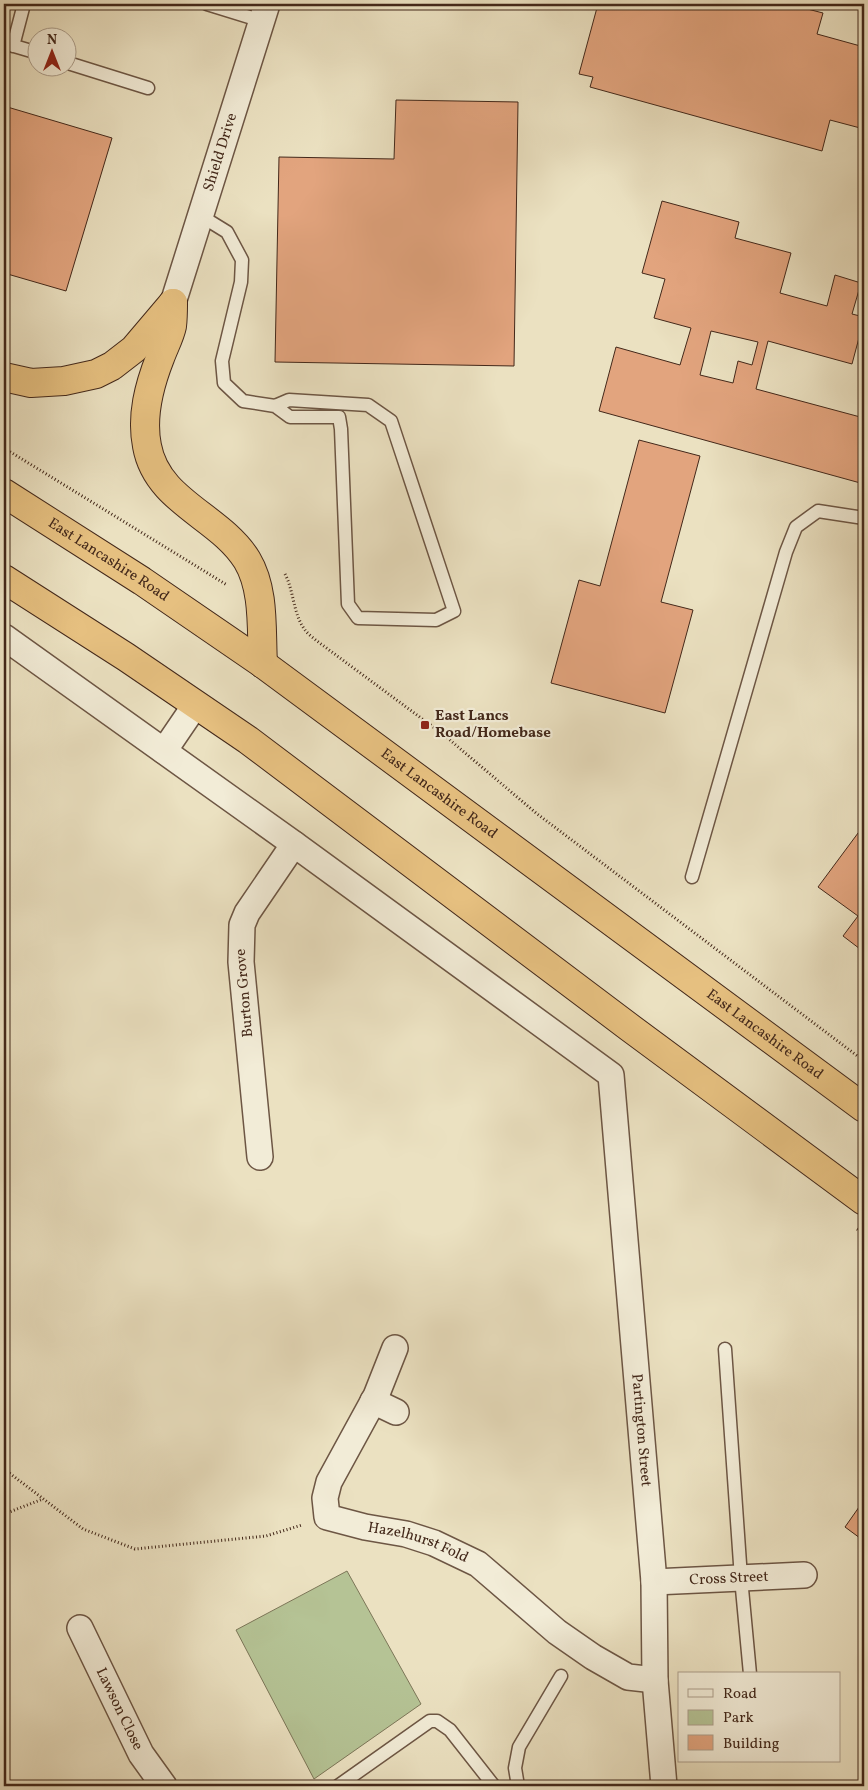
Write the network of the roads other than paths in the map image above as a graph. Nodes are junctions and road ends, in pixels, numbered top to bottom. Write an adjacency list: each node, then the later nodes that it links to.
1 (24, 4): 4 (lane)
2 (207, 4): 3 (lane)
3 (265, 12): 8 (street, Shield Drive)
4 (8, 44): 5 (lane)
5 (28, 50)
6 (78, 66): 7 (lane)
7 (148, 88)
8 (200, 216): 9 (street, Shield Drive); 11 (lane)
9 (173, 303): 10 (highway); 16 (highway)
10 (4, 377)
11 (275, 406): 11 (lane)
12 (4, 493): 16 (highway, East Lancashire Road)
13 (864, 518): 20 (lane)
14 (4, 579): 17 (highway)
15 (4, 638): 18 (street)
16 (263, 664): 21 (highway, East Lancashire Road)
17 (196, 704): 18 (street); 23 (highway)
18 (164, 751): 19 (street)
19 (294, 844): 22 (street, Burton Grove); 30 (street, Partington Street)
20 (692, 877)
21 (864, 1108)
22 (260, 1157)
23 (864, 1201)
24 (395, 1348): 26 (street)
25 (725, 1349): 29 (lane)
26 (373, 1401): 27 (street); 34 (street, Hazelhurst Fold)
27 (396, 1412)
28 (804, 1575): 29 (street, Cross Street)
29 (741, 1578): 30 (street, Cross Street); 32 (lane)
30 (654, 1582): 34 (street, Partington Street)
31 (80, 1628): 35 (street, Lawson Close)
32 (750, 1672)
33 (561, 1676): 38 (lane)
34 (655, 1680): 39 (street, Partington Street)
35 (164, 1786)
36 (338, 1786): 37 (lane)
37 (494, 1786)
38 (518, 1786)
39 (664, 1786)

